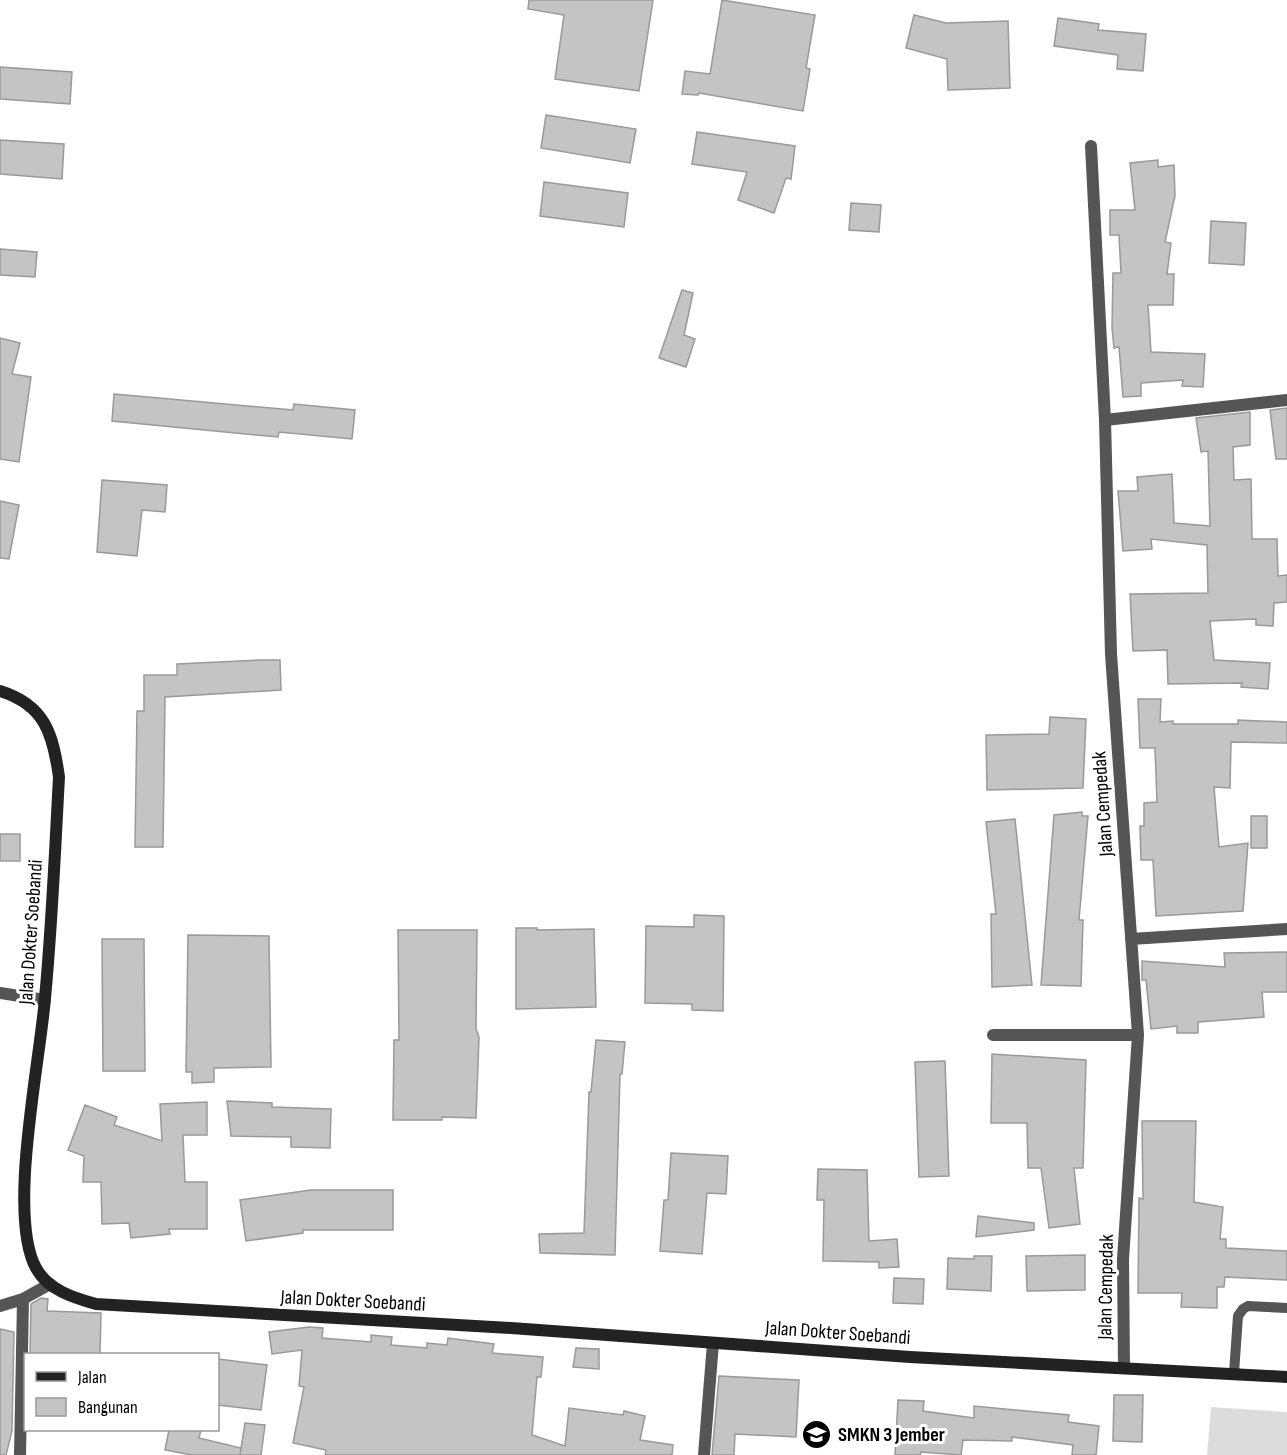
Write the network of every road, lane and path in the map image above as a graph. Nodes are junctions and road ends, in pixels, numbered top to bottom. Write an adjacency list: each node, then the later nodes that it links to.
1 (1091, 146): 3 (street, Jalan Cempedak)
2 (1287, 400): 3 (street)
3 (1105, 420): 6 (street, Jalan Cempedak)
4 (0, 690): 8 (main road, Jalan Dokter Soebandi)
5 (1287, 929): 6 (street)
6 (1131, 939): 10 (street, Jalan Cempedak)
7 (0, 993): 8 (street)
8 (45, 1000): 11 (main road, Jalan Dokter Soebandi)
9 (993, 1035): 10 (street)
10 (1138, 1035): 16 (street, Jalan Cempedak)
11 (50, 1284): 12 (street); 15 (main road, Jalan Dokter Soebandi)
12 (23, 1299): 13 (street); 19 (street)
13 (0, 1306)
14 (1287, 1308): 17 (lane)
15 (713, 1342): 16 (main road, Jalan Dokter Soebandi); 20 (street)
16 (1124, 1367): 17 (main road, Jalan Dokter Soebandi)
17 (1234, 1373): 18 (main road, Jalan Dokter Soebandi)
18 (1287, 1377)
19 (20, 1455)
20 (704, 1455)

